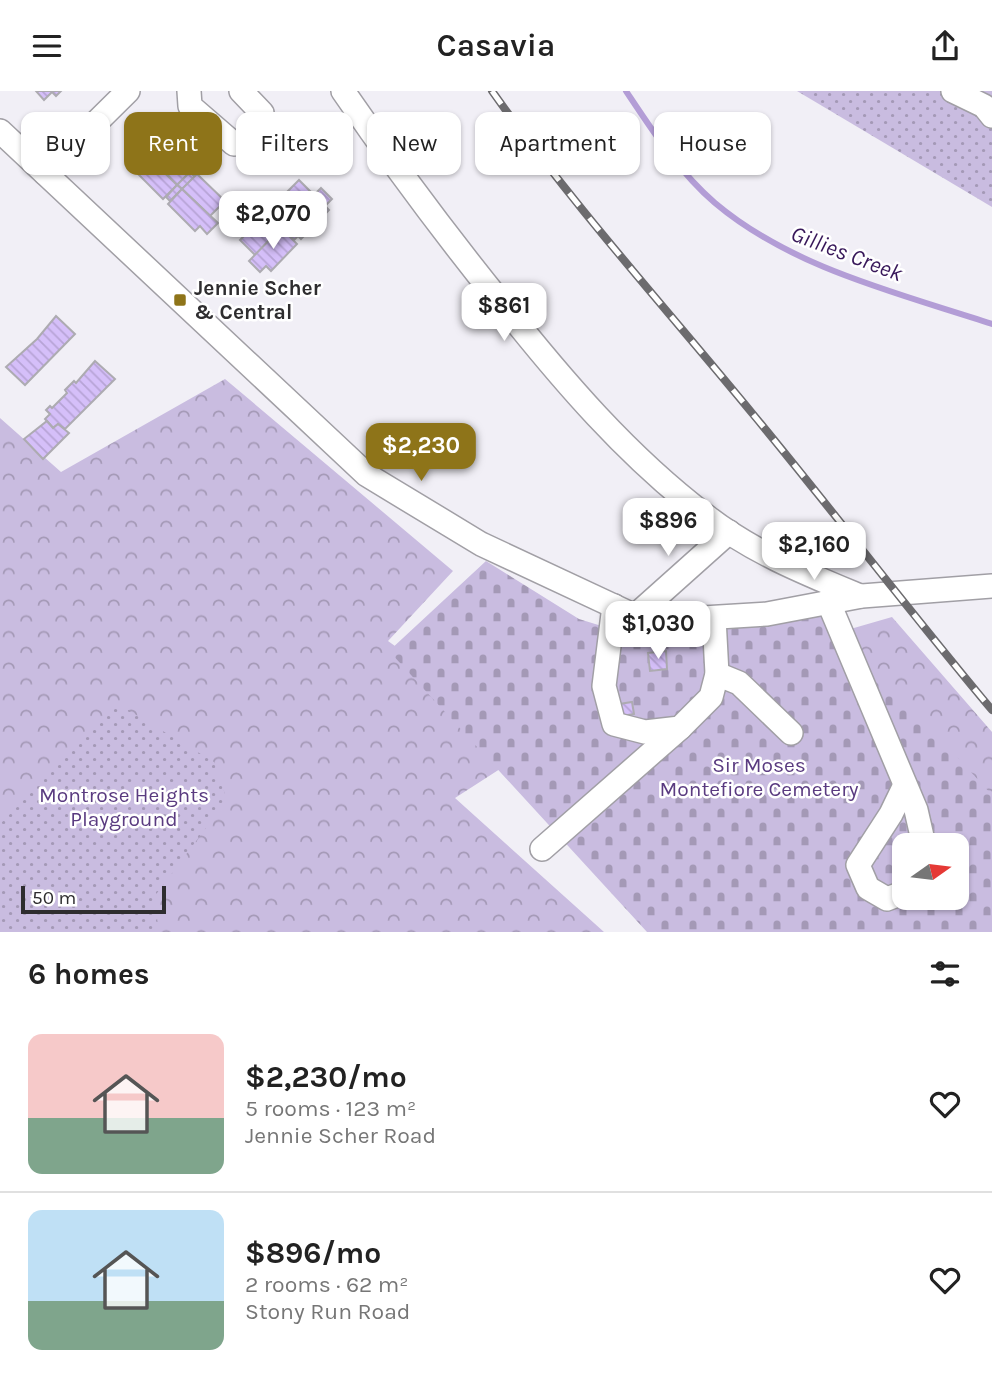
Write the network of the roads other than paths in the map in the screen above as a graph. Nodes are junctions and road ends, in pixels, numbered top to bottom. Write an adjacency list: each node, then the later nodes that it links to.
1 (128, 91): 6 (street)
2 (189, 91): 3 (street)
3 (241, 91)
4 (343, 91): 11 (street)
5 (953, 91): 7 (street)
6 (107, 112)
7 (992, 116)
8 (0, 131): 9 (street)
9 (21, 151)
10 (47, 175): 15 (street)
11 (729, 532): 13 (street); 16 (street)
12 (992, 586): 13 (street)
13 (862, 596): 14 (street)
14 (828, 601): 17 (street); 21 (street)
15 (614, 606): 16 (street); 19 (street)
16 (635, 616): 17 (street)
17 (714, 618): 18 (street)
18 (717, 674): 19 (street); 20 (street)
19 (680, 728): 23 (street)
20 (791, 733)
21 (905, 785): 22 (street); 24 (street)
22 (921, 833)
23 (542, 849)
24 (892, 897)

